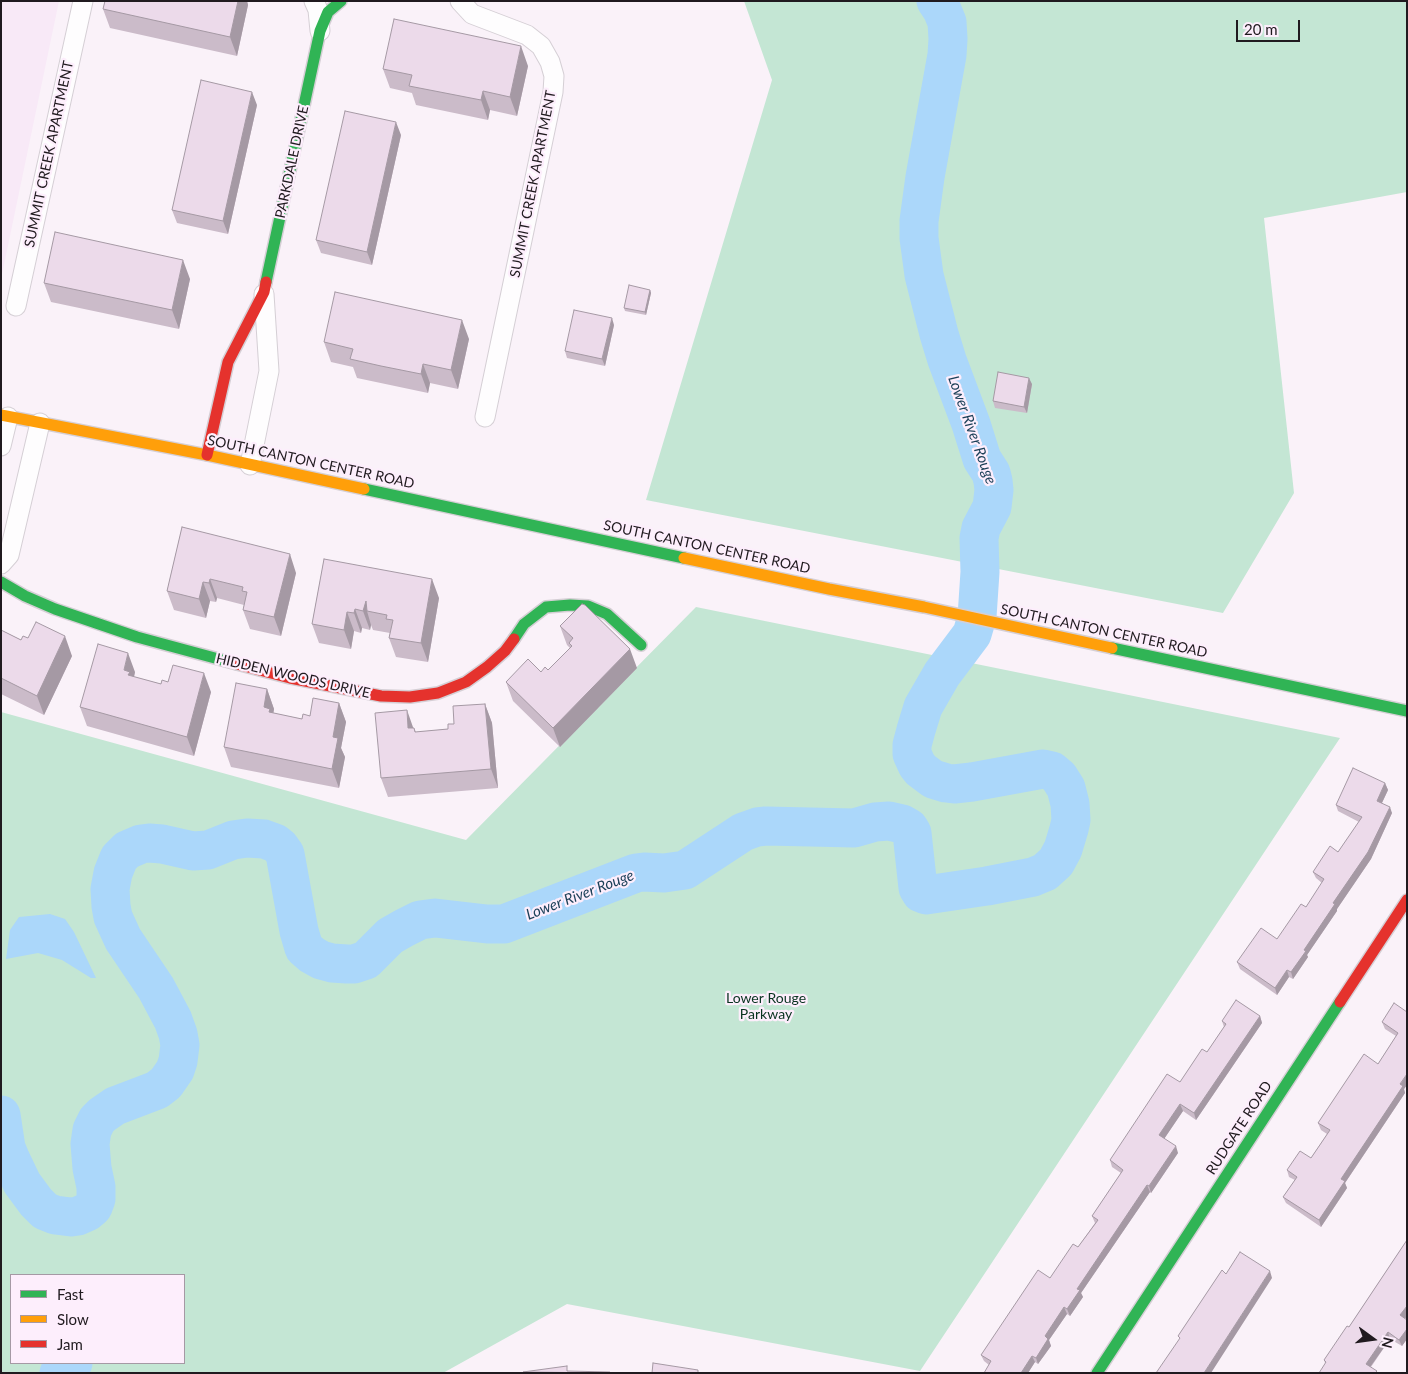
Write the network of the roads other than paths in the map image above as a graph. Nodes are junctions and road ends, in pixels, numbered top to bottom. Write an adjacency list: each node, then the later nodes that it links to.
1 (83, 1): 7 (street, SUMMIT CREEK APARTMENT)
2 (314, 1): 5 (street)
3 (341, 1): 5 (street, PARKDALE DRIVE)
4 (460, 1): 9 (street, SUMMIT CREEK APARTMENT)
5 (320, 32): 6 (street, PARKDALE DRIVE)
6 (264, 292): 12 (street, PARKDALE DRIVE); 13 (street, PARKDALE DRIVE)
7 (16, 306)
8 (5, 416): 10 (street, SOUTH CANTON CENTER ROAD); 11 (street)
9 (485, 417)
10 (40, 423): 12 (street, SOUTH CANTON CENTER ROAD); 14 (street)
11 (1, 446)
12 (207, 455): 13 (street, SOUTH CANTON CENTER ROAD)
13 (250, 465): 17 (street, SOUTH CANTON CENTER ROAD)
14 (1, 564)
15 (1, 582): 16 (street, HIDDEN WOODS DRIVE)
16 (641, 645)
17 (1407, 710)
18 (1407, 900): 19 (street, RUDGATE ROAD)
19 (1096, 1373)

